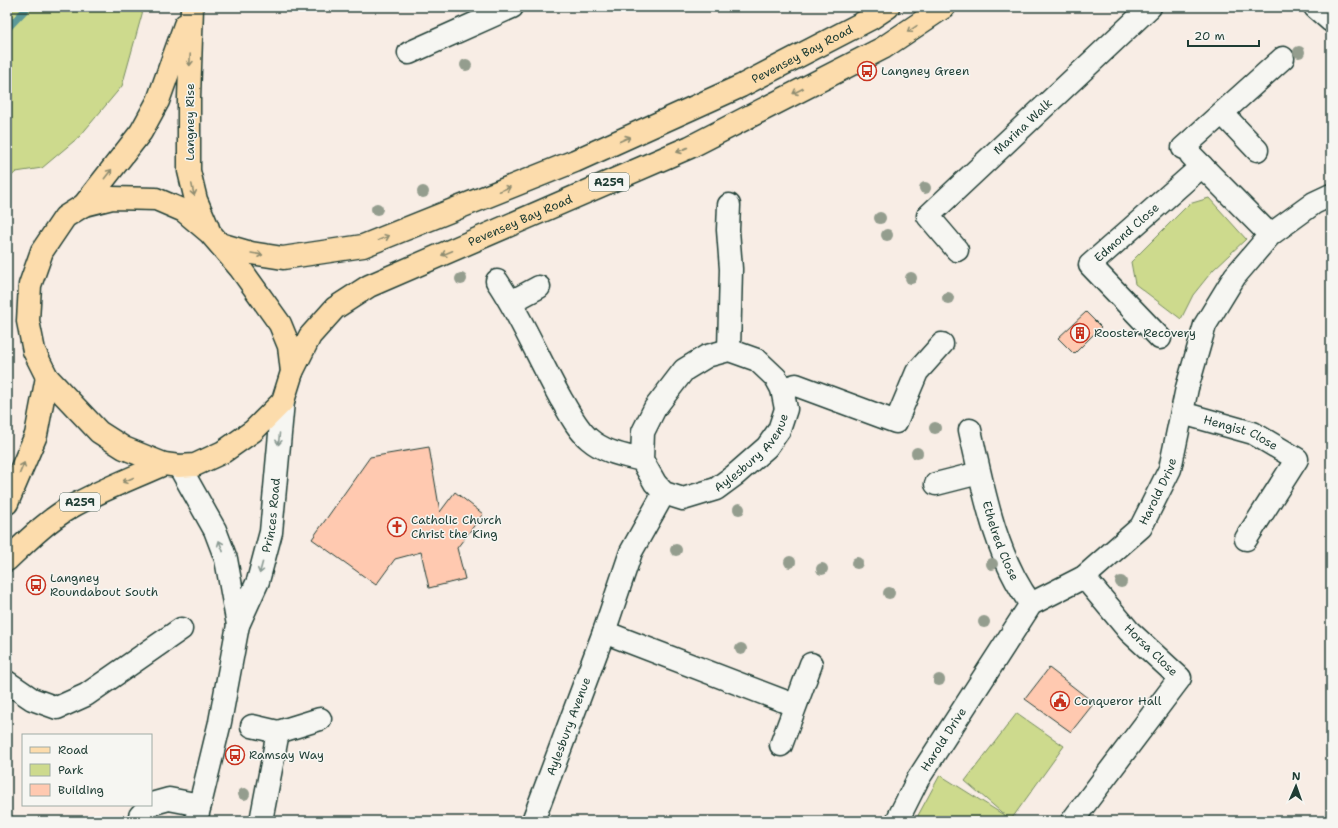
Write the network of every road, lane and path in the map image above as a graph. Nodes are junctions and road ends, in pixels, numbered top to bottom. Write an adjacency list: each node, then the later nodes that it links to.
1 (192, 7): 15 (main road, Langney Rise, one-way to 1); 18 (main road, Langney Rise, one-way to 18)
2 (512, 7): 9 (street)
3 (888, 7): 7 (main road, Pevensey Bay Road / A259)
4 (944, 7): 26 (main road, Pevensey Bay Road / A259, one-way to 26)
5 (1150, 7): 19 (street, Marina Walk)
6 (1315, 7): 8 (street)
7 (867, 13): 18 (main road, Pevensey Bay Road / A259, one-way to 7)
8 (1331, 21)
9 (409, 53)
10 (1283, 58): 11 (street)
11 (1222, 113): 12 (street); 13 (street)
12 (1257, 150)
13 (1202, 166): 17 (street); 23 (street, Edmond Close)
14 (1331, 196): 17 (street, Harold Drive)
15 (84, 205): 18 (main road); 27 (main road)
16 (729, 205): 25 (street)
17 (1270, 235): 30 (street, Harold Drive)
18 (215, 238): 26 (main road)
19 (957, 250)
20 (496, 281): 22 (street)
21 (539, 287): 22 (street)
22 (511, 302): 32 (street)
23 (1160, 338)
24 (942, 344): 28 (street)
25 (729, 350): 28 (street, Aylesbury Avenue); 32 (street)
26 (292, 372): 29 (main road)
27 (47, 377): 33 (main road); 37 (main road, one-way to 27)
28 (782, 388): 36 (street, Aylesbury Avenue)
29 (283, 401): 33 (main road); 42 (street, Princes Road, one-way to 42)
30 (1182, 413): 38 (street, Hengist Close); 40 (street, Harold Drive)
31 (970, 430): 34 (street, Ethelred Close)
32 (642, 460): 36 (street)
33 (171, 465): 39 (main road, A259, one-way to 39); 42 (street, Princes Road, one-way to 33)
34 (979, 473): 35 (street); 41 (street, Ethelred Close)
35 (936, 484)
36 (664, 493): 44 (street, Aylesbury Avenue)
37 (7, 503)
38 (1246, 539)
39 (7, 560)
40 (1084, 577): 41 (street, Harold Drive); 59 (street, Horsa Close)
41 (1032, 604): 58 (street, Harold Drive)
42 (238, 625): 54 (street, Princes Road)
43 (181, 629): 46 (street)
44 (604, 632): 47 (street); 57 (street, Aylesbury Avenue)
45 (811, 664): 47 (street)
46 (7, 682)
47 (794, 705): 51 (street)
48 (320, 719): 50 (street)
49 (252, 726): 50 (street)
50 (278, 732): 56 (street)
51 (781, 745)
52 (152, 805): 54 (street)
53 (150, 806): 55 (street)
54 (198, 813)
55 (139, 821)
56 (261, 821)
57 (533, 821)
58 (897, 821)
59 (1072, 821)

